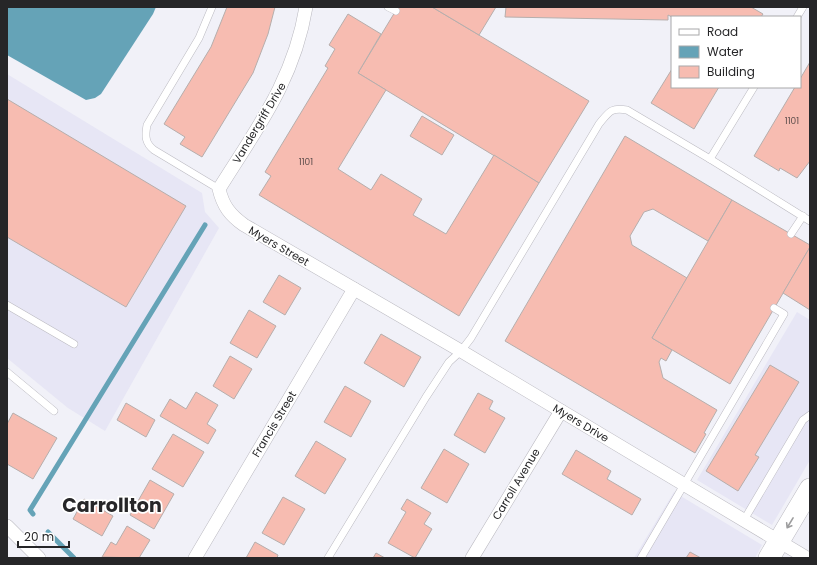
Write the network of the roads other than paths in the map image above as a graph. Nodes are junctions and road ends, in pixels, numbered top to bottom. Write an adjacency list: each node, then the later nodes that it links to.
1 (212, 7): 9 (lane)
2 (306, 7): 9 (street, Vandergriff Drive)
3 (388, 7): 5 (lane)
4 (803, 7): 6 (lane)
5 (396, 11)
6 (798, 16)
7 (753, 88): 8 (lane)
8 (710, 159): 10 (lane); 17 (lane)
9 (219, 189): 13 (street, Myers Street)
10 (803, 216): 11 (lane); 12 (lane)
11 (810, 221)
12 (791, 234)
13 (354, 290): 17 (street, Myers Drive); 28 (street, Francis Street)
14 (7, 306): 16 (lane)
15 (774, 308): 22 (lane)
16 (74, 344)
17 (461, 351): 19 (street, Myers Drive); 29 (lane)
18 (7, 372): 20 (lane)
19 (561, 410): 22 (street, Myers Drive); 30 (street, Carroll Avenue)
20 (54, 411)
21 (810, 415): 24 (lane)
22 (684, 484): 24 (street, Myers Drive); 31 (lane)
23 (810, 489): 26 (main road, one-way to 26)
24 (744, 520): 26 (street, Myers Drive)
25 (7, 526): 27 (street)
26 (774, 549): 32 (street, Myers Drive)
27 (39, 558)
28 (195, 558)
29 (328, 558)
30 (472, 558)
31 (640, 558)
32 (807, 558)

